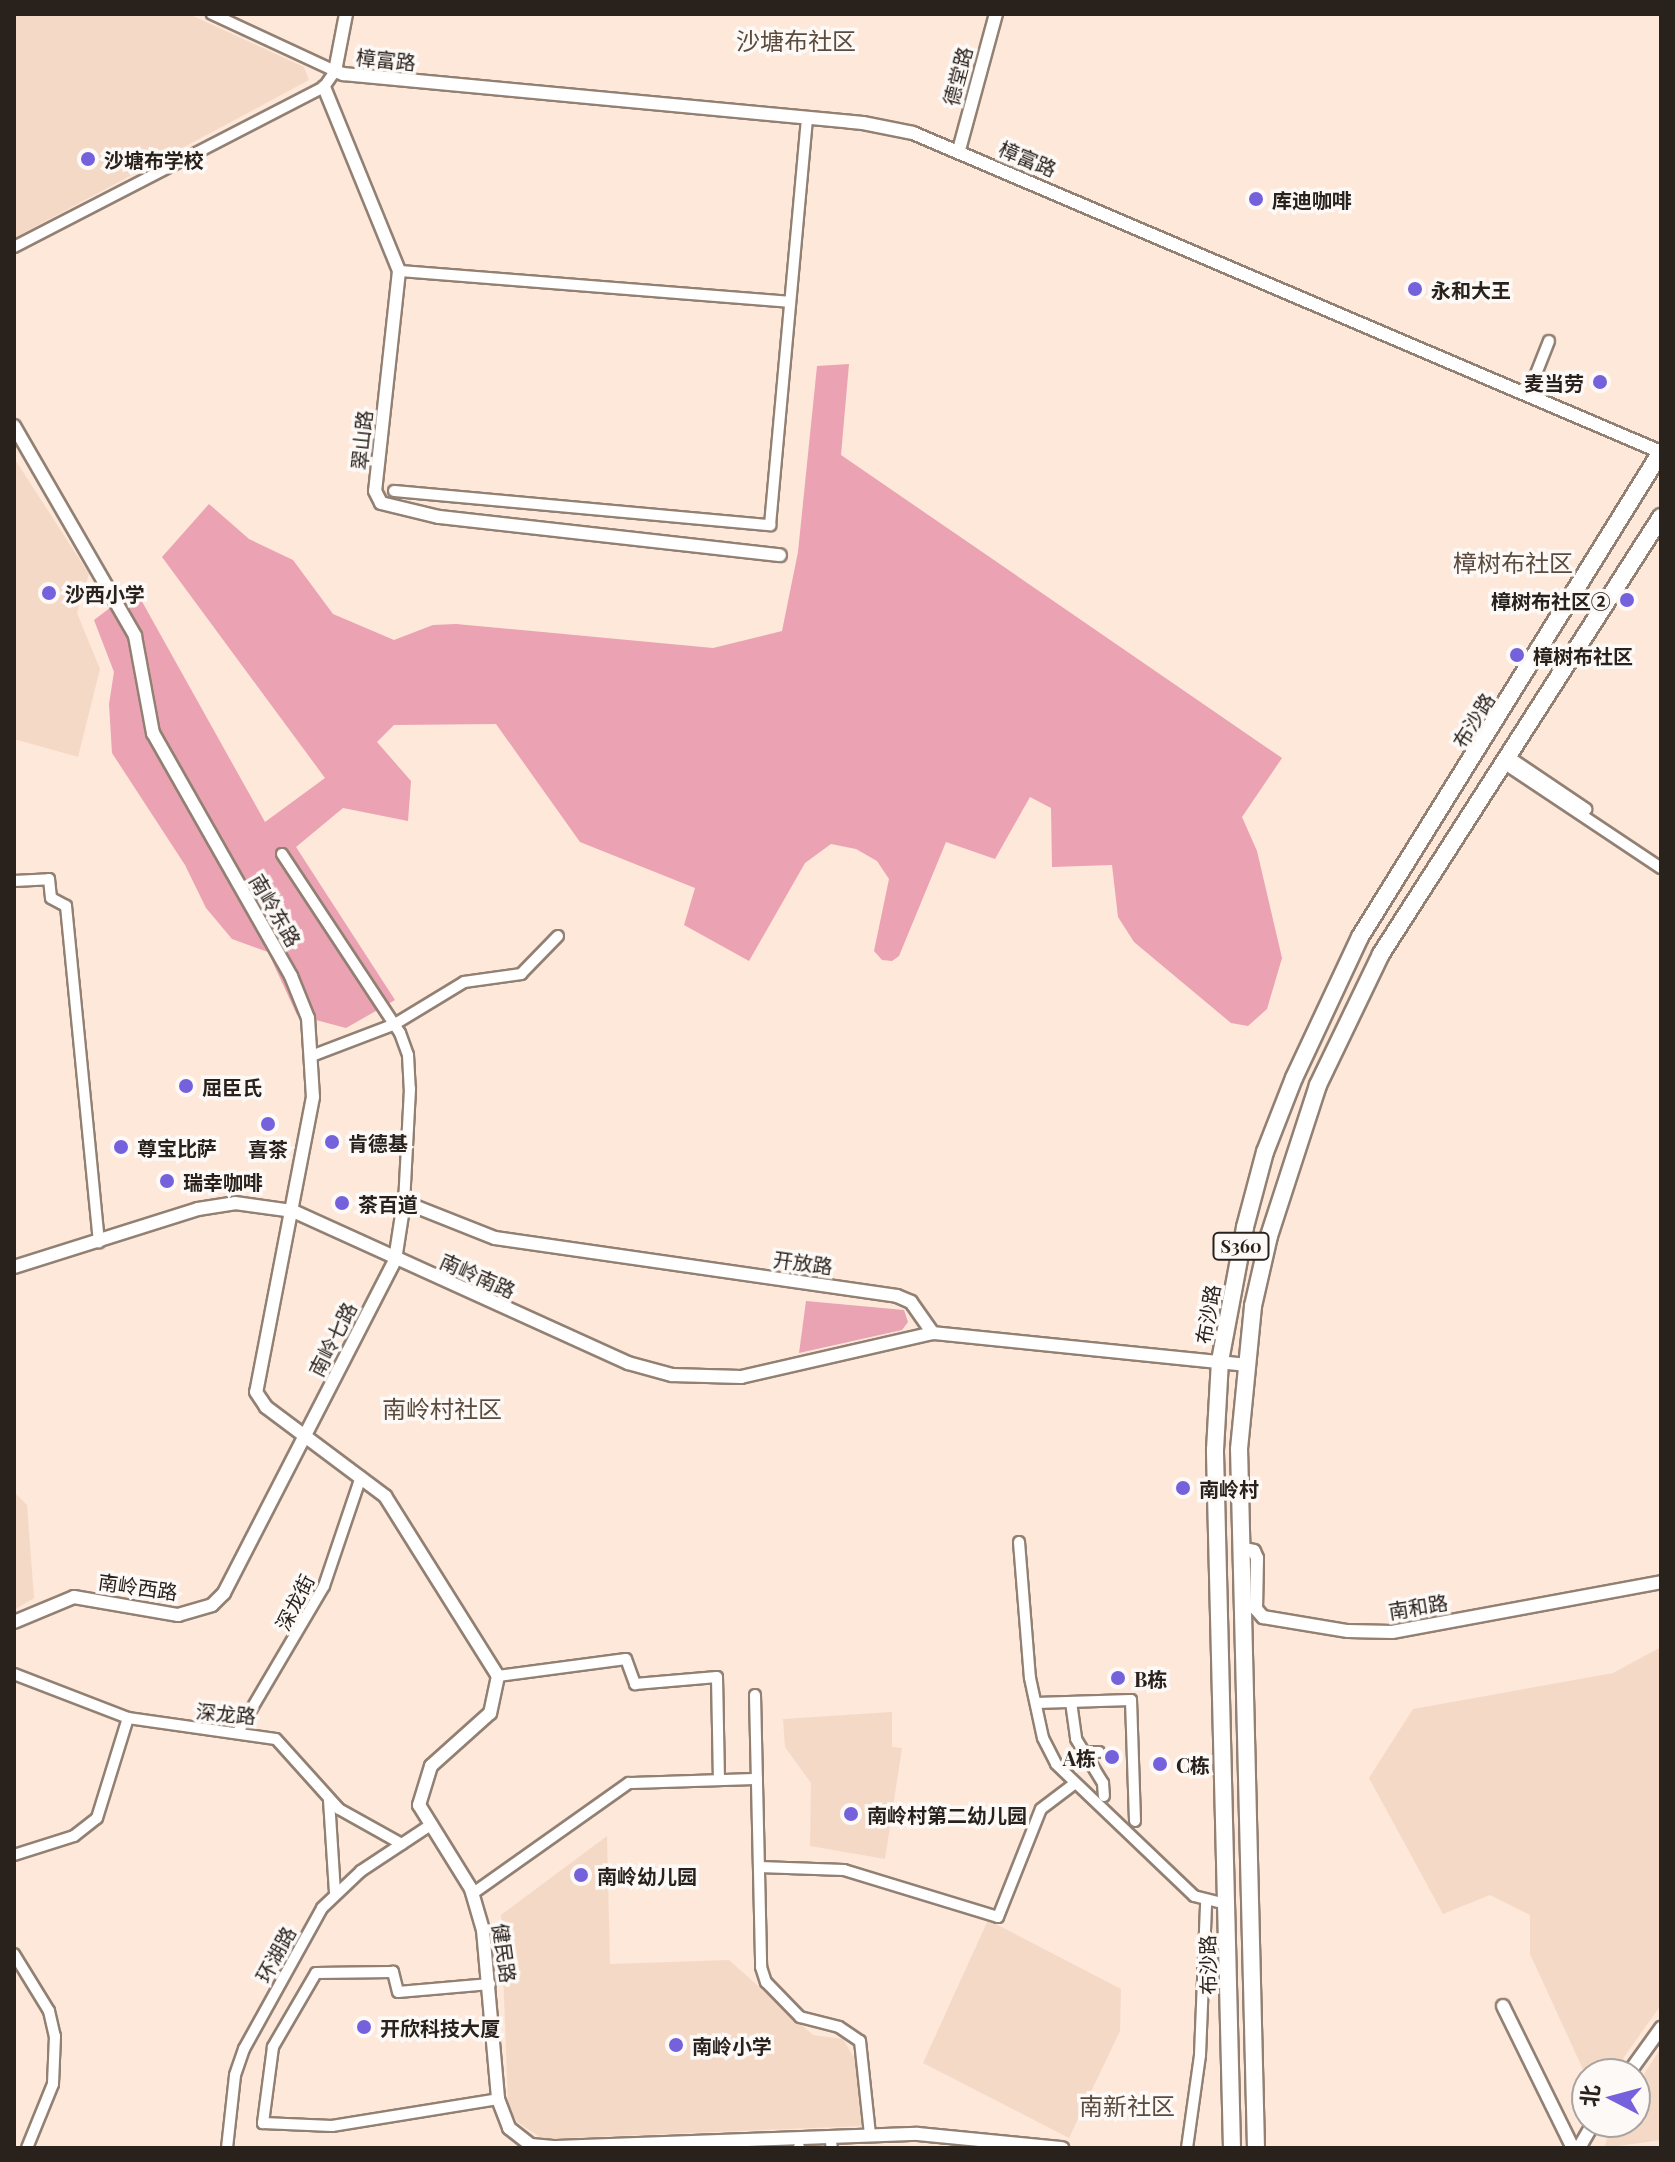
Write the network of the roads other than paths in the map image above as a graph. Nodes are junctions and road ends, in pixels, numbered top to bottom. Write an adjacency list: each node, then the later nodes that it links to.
1 (212, 14): 4 (street)
2 (346, 14): 4 (street)
3 (996, 14): 7 (street, 德堂路)
4 (335, 71): 5 (street); 6 (street, 樟富路)
5 (324, 87): 8 (street); 9 (street, 翠山路)
6 (807, 118): 7 (street, 樟富路); 10 (street)
7 (959, 150): 12 (street, 樟富路)
8 (14, 247)
9 (399, 271): 10 (street); 17 (street, 翠山路)
10 (790, 302): 15 (street)
11 (1549, 341): 12 (street)
12 (1528, 394): 14 (street, 樟富路)
13 (14, 426): 25 (street, 南岭东路)
14 (1661, 452): 32 (main road, 布沙路 / S360)
15 (394, 491)
16 (1661, 517): 18 (main road, S360)
17 (780, 555)
18 (1504, 758): 20 (street); 21 (street); 33 (main road, S360)
19 (282, 854): 24 (street)
20 (1661, 859)
21 (1661, 868)
22 (14, 881): 28 (street)
23 (558, 936): 24 (street)
24 (395, 1024): 25 (street); 26 (street)
25 (314, 1055): 27 (street, 南岭东路)
26 (404, 1202): 29 (street); 31 (street, 开放路)
27 (293, 1211): 28 (street, 南岭南路); 29 (street, 南岭南路); 34 (street, 南岭东路)
28 (99, 1242): 30 (street, 南岭南路)
29 (395, 1260): 31 (street, 南岭南路); 34 (street, 南岭七路)
30 (14, 1267)
31 (933, 1333): 32 (street)
32 (1220, 1361): 33 (street); 62 (main road, 布沙路 / S360)
33 (1246, 1365): 37 (main road, S360)
34 (305, 1436): 35 (street); 39 (street, 南岭西路)
35 (361, 1477): 41 (street); 46 (street, 深龙街)
36 (1019, 1542): 44 (street)
37 (1241, 1548): 38 (street, 南和路); 78 (main road, S360)
38 (1661, 1582)
39 (14, 1622)
40 (14, 1674): 45 (street, 深龙路)
41 (498, 1676): 49 (street); 55 (street, 健民路)
42 (755, 1695): 50 (street)
43 (1071, 1702): 44 (street); 47 (street); 54 (street)
44 (1036, 1703): 51 (street)
45 (128, 1718): 46 (street, 深龙路); 57 (street)
46 (238, 1732): 53 (street, 深龙路)
47 (1082, 1752): 48 (street); 52 (street)
48 (1099, 1752)
49 (719, 1779): 50 (street); 60 (street)
50 (757, 1779): 58 (street)
51 (1074, 1784): 58 (street); 61 (street)
52 (1104, 1796)
53 (329, 1800): 56 (street, 深龙路); 59 (street)
54 (1135, 1821)
55 (429, 1826): 56 (street, 环湖路); 60 (street, 健民路)
56 (402, 1844): 59 (street, 环湖路)
57 (14, 1855)
58 (759, 1867): 69 (street)
59 (335, 1892): 74 (street, 环湖路)
60 (472, 1894): 64 (street, 健民路)
61 (1206, 1903): 62 (street); 76 (street)
62 (1225, 1904): 77 (main road, 布沙路 / S360)
63 (14, 1954): 72 (street)
64 (490, 1984): 68 (street, 健民路); 68 (street)
65 (1503, 2006): 79 (street)
66 (1661, 2028): 67 (street)
67 (1639, 2058)
68 (498, 2099): 73 (street, 健民路)
69 (870, 2135): 71 (street, 健民路); 75 (street, 健民路)
70 (16, 2138): 72 (street)
71 (831, 2142): 73 (street, 健民路)
72 (28, 2144)
73 (666, 2145)
74 (227, 2148)
75 (1062, 2148)
76 (1187, 2148)
77 (1232, 2148)
78 (1256, 2148)
79 (1576, 2148)

